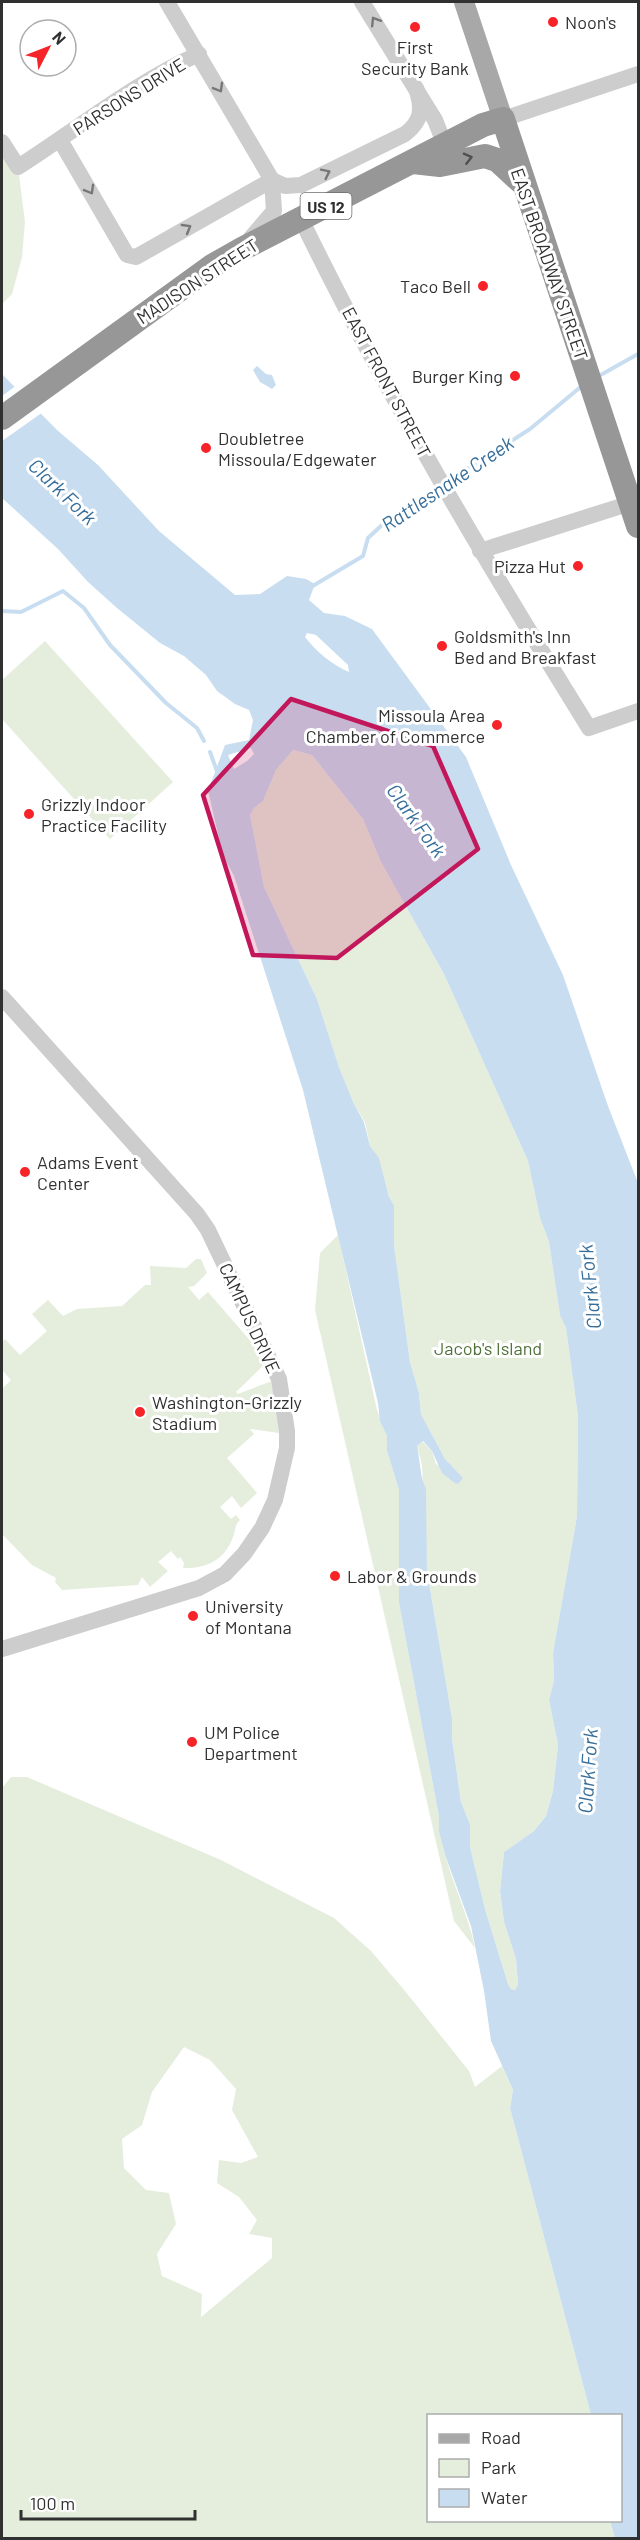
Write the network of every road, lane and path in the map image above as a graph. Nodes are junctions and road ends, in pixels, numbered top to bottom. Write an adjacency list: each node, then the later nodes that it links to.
1 (168, 2): 4 (street)
2 (362, 2): 6 (street, one-way to 2)
3 (464, 2): 7 (main road, EAST BROADWAY STREET)
4 (199, 54): 8 (street, PARSONS DRIVE); 12 (street, one-way to 12)
5 (639, 74): 7 (street, MADISON STREET)
6 (416, 88): 10 (street); 12 (street, one-way to 6)
7 (503, 119): 10 (highway, MADISON STREET / US 12); 13 (highway, EAST BROADWAY STREET)
8 (60, 140): 9 (street, PARSONS DRIVE); 12 (street, one-way to 12)
9 (2, 142)
10 (445, 145): 11 (highway, MADISON STREET / US 12)
11 (410, 162): 13 (highway, one-way to 13); 14 (highway, MADISON STREET / US 12)
12 (272, 180): 15 (street)
13 (523, 183): 17 (highway, EAST BROADWAY STREET)
14 (301, 219): 15 (highway, MADISON STREET / US 12); 19 (street, EAST FRONT STREET)
15 (242, 249): 16 (highway, MADISON STREET / US 12)
16 (2, 418)
17 (631, 503): 18 (highway, EAST BROADWAY STREET); 19 (street)
18 (639, 526)
19 (480, 551): 20 (street, EAST FRONT STREET)
20 (639, 711)
21 (2, 997): 22 (street, CAMPUS DRIVE)
22 (2, 1649)

